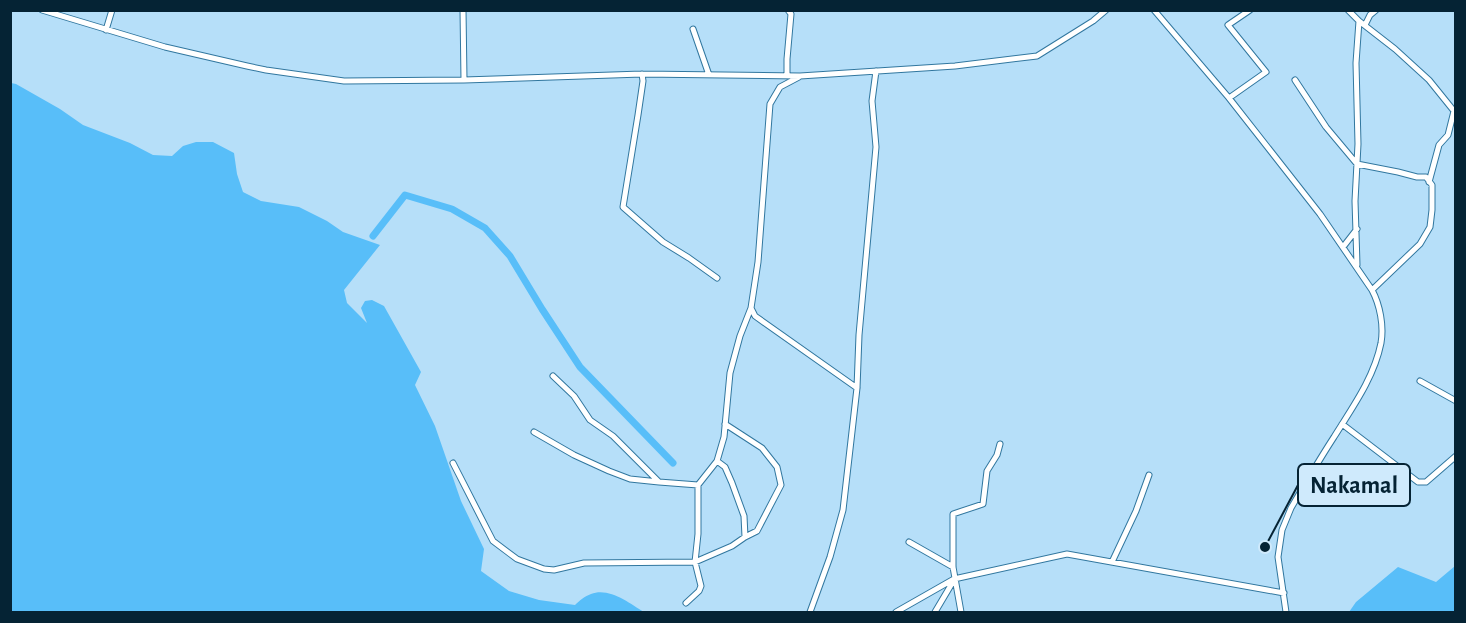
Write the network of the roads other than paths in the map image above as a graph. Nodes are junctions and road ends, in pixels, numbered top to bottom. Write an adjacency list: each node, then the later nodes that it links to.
1 (42, 10): 12 (street)
2 (112, 10): 12 (street)
3 (463, 10): 18 (street)
4 (788, 10): 16 (street)
5 (1106, 10): 13 (street)
6 (1154, 10): 20 (street)
7 (1250, 10): 20 (street)
8 (1348, 10): 10 (street)
9 (1376, 10): 10 (street)
10 (1362, 23): 21 (street); 22 (street)
11 (693, 29): 15 (street)
12 (106, 30): 18 (street)
13 (876, 71): 17 (street); 33 (street)
14 (642, 74): 15 (street); 18 (street); 28 (street)
15 (709, 75): 16 (street)
16 (787, 76): 17 (street)
17 (800, 76): 30 (street)
18 (464, 80)
19 (1295, 80): 21 (street)
20 (1229, 98): 26 (street)
21 (1357, 164): 22 (street); 23 (street)
22 (1429, 182): 25 (street)
23 (1357, 229): 26 (street); 27 (street)
24 (1419, 230): 25 (street)
25 (1427, 232): 29 (street)
26 (1343, 247): 27 (street)
27 (1357, 266): 29 (street)
28 (717, 278)
29 (1372, 290): 36 (street)
30 (752, 308): 33 (street); 35 (street)
31 (553, 376): 43 (street)
32 (1420, 381): 34 (street)
33 (857, 388): 53 (street)
34 (1455, 401)
35 (725, 423): 40 (street); 45 (street)
36 (1342, 424): 39 (street); 51 (street)
37 (534, 432): 43 (street)
38 (1000, 444): 49 (street)
39 (1455, 456)
40 (717, 461): 44 (street); 45 (street)
41 (453, 463): 47 (street)
42 (1149, 475): 48 (street)
43 (659, 482): 44 (street)
44 (698, 485): 47 (street)
45 (745, 537): 47 (street)
46 (909, 542): 49 (street)
47 (695, 562): 52 (street)
48 (1112, 562): 50 (street); 51 (street)
49 (953, 567): 50 (street)
50 (954, 579): 54 (street); 55 (street); 56 (street)
51 (1284, 593): 57 (street)
52 (686, 603)
53 (810, 612)
54 (896, 612)
55 (934, 612)
56 (961, 612)
57 (1286, 612)

